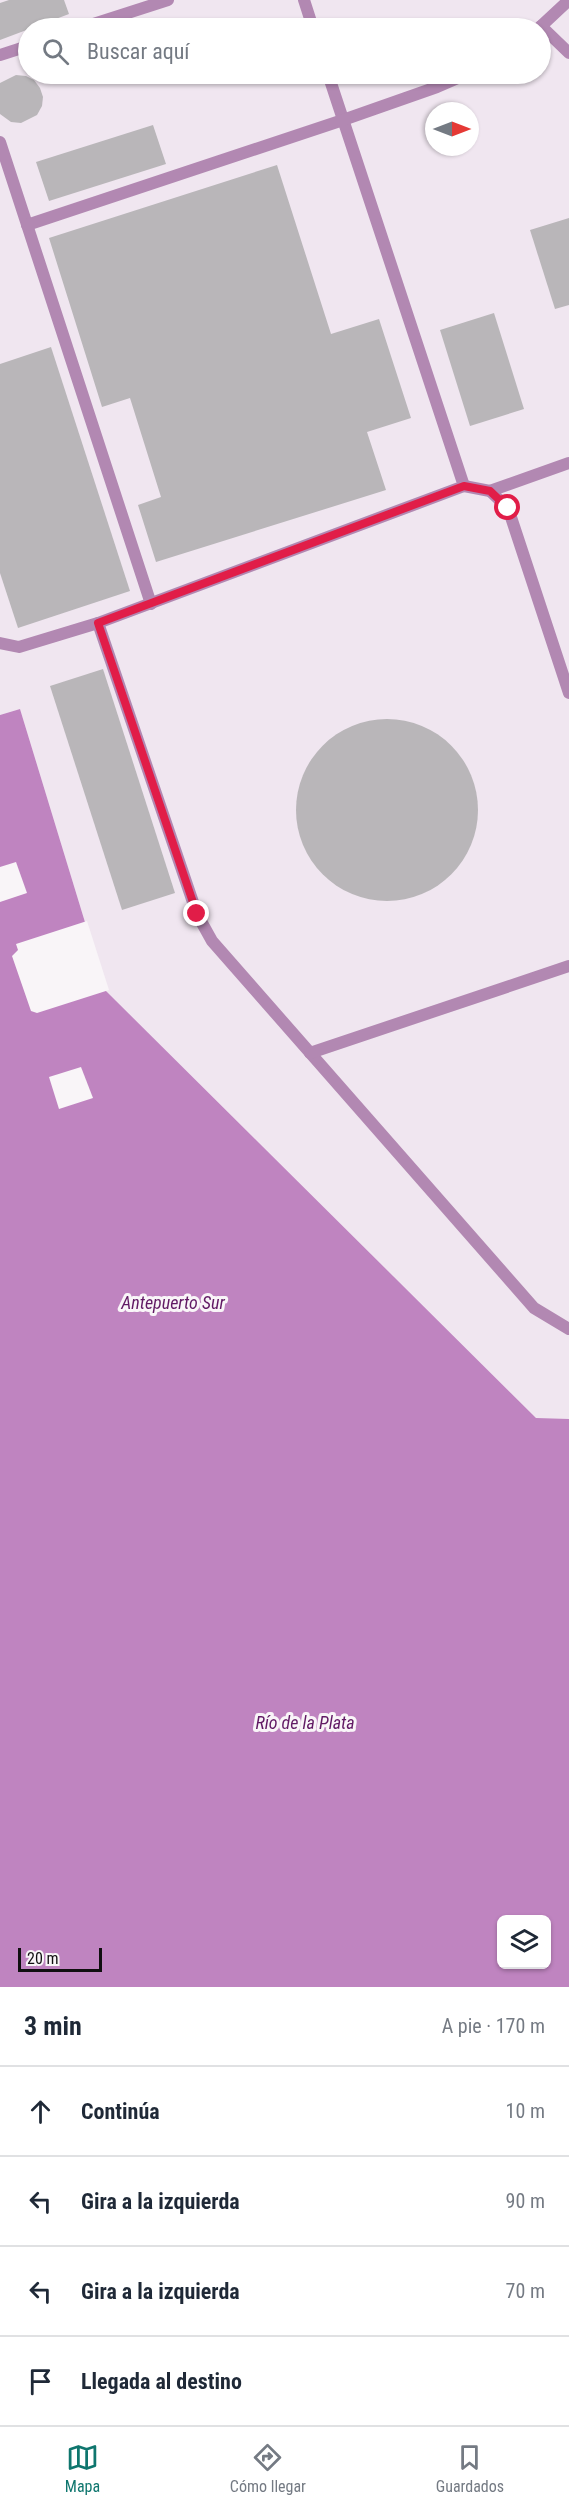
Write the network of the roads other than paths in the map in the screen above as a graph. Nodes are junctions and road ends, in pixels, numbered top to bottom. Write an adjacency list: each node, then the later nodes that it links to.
1 (168, 0): 4 (lane)
2 (304, 0): 5 (lane)
3 (569, 0): 6 (lane)
4 (112, 18)
5 (310, 18)
6 (550, 18)
7 (551, 37): 9 (lane)
8 (18, 49): 10 (lane)
9 (569, 53)
10 (0, 55)
11 (331, 84): 13 (lane)
12 (444, 84): 13 (lane)
13 (343, 120): 15 (lane); 17 (lane)
14 (0, 142): 15 (lane)
15 (27, 225): 19 (lane)
16 (569, 463): 18 (lane)
17 (464, 486): 18 (lane); 19 (lane)
18 (490, 491): 22 (lane)
19 (151, 604): 20 (lane)
20 (98, 623): 21 (lane); 24 (lane)
21 (0, 643)
22 (569, 693)
23 (569, 966): 24 (lane)
24 (310, 1053): 25 (lane)
25 (569, 1329)

